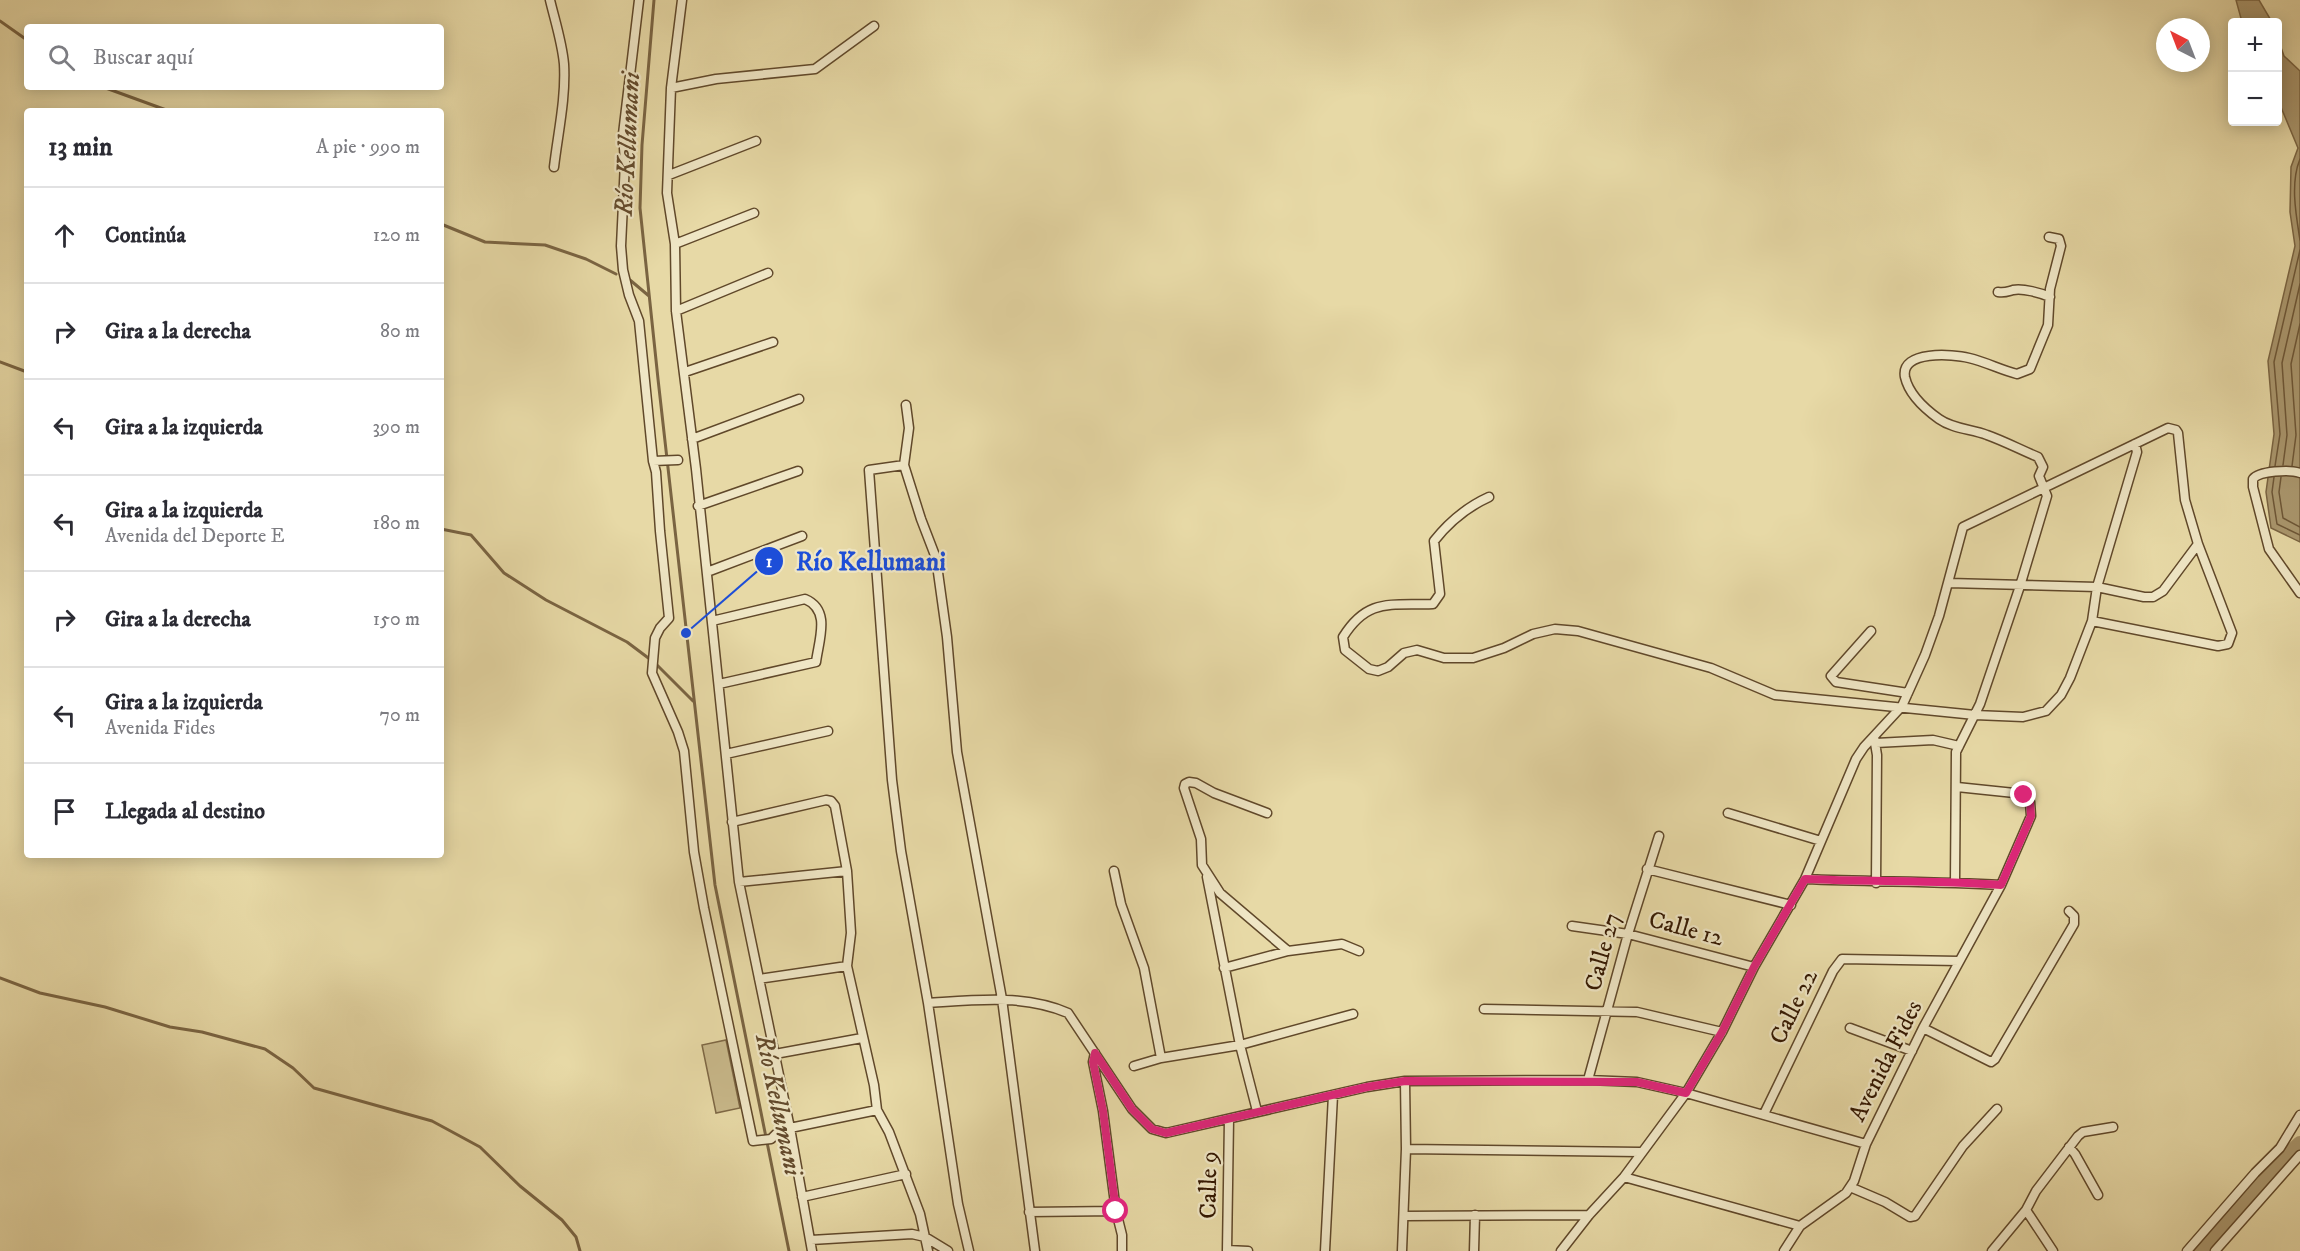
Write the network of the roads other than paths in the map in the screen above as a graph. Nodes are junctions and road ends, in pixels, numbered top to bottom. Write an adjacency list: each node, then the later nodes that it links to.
1 (550, 0): 7 (street)
2 (639, 0): 23 (street)
3 (682, 0): 5 (street)
4 (874, 26): 5 (street)
5 (671, 88): 8 (street)
6 (756, 141): 8 (street)
7 (554, 167)
8 (669, 175): 11 (street)
9 (754, 213): 11 (street)
10 (2049, 237): 14 (street)
11 (675, 244): 15 (street)
12 (768, 273): 15 (street)
13 (1998, 292): 14 (street)
14 (2050, 297): 27 (street)
15 (676, 311): 17 (street)
16 (773, 342): 17 (street)
17 (685, 372): 20 (street)
18 (799, 399): 20 (street)
19 (906, 405): 24 (street)
20 (692, 439): 29 (street)
21 (2135, 444): 27 (street); 31 (street); 35 (street)
22 (675, 460): 23 (street)
23 (657, 461): 100 (street)
24 (904, 465): 74 (street); 75 (street)
25 (798, 471): 29 (street)
26 (2300, 473): 36 (street)
27 (2044, 488): 33 (street); 34 (street)
28 (1489, 497): 42 (street)
29 (698, 506): 32 (street)
30 (802, 536): 32 (street)
31 (2198, 544): 35 (street); 38 (street)
32 (707, 572): 37 (street)
33 (1949, 583): 34 (street); 41 (street)
34 (2020, 586): 35 (street); 43 (street)
35 (2097, 587): 38 (street)
36 (2300, 593)
37 (712, 621): 40 (street); 40 (street)
38 (2092, 621): 43 (street)
39 (1871, 631): 41 (street)
40 (719, 684): 47 (street)
41 (1908, 693): 42 (street)
42 (1902, 706): 43 (street); 45 (street)
43 (1975, 715): 46 (street)
44 (828, 731): 47 (street)
45 (1875, 740): 46 (street); 53 (street); 61 (street)
46 (1959, 746): 48 (street)
47 (726, 754): 51 (street)
48 (1957, 786): 60 (street); 62 (street, Avenida Fides)
49 (1267, 813): 54 (street)
50 (1728, 813): 53 (street)
51 (732, 822): 57 (street); 59 (street)
52 (1659, 836): 55 (street, Calle 27)
53 (1821, 841): 58 (street)
54 (1202, 865): 67 (street); 72 (street)
55 (1647, 869): 63 (street); 66 (street, Calle 27)
56 (1114, 870): 87 (street)
57 (847, 872): 59 (street); 70 (street)
58 (1805, 879): 61 (street); 63 (street)
59 (739, 882): 73 (street)
60 (1955, 882): 61 (street); 62 (street)
61 (1876, 883)
62 (2001, 885): 69 (street, Avenida Fides)
63 (1791, 905): 71 (street)
64 (2069, 910): 80 (street)
65 (1572, 926): 66 (street, Calle 12)
66 (1628, 934): 71 (street, Calle 12); 77 (street, Calle 27)
67 (1288, 951): 68 (street); 72 (street)
68 (1359, 951)
69 (1959, 961): 80 (street, Avenida Fides); 96 (street, Calle 22)
70 (847, 966): 73 (street); 82 (street)
71 (1754, 967): 81 (street)
72 (1224, 968): 83 (street)
73 (759, 979): 86 (street)
74 (1002, 999): 75 (street); 85 (street); 113 (street)
75 (928, 1003): 124 (street)
76 (1484, 1009): 77 (street)
77 (1607, 1012): 81 (street); 89 (street, Calle 27)
78 (1353, 1014): 83 (street)
79 (1850, 1028): 84 (street)
80 (1923, 1028): 84 (street, Avenida Fides)
81 (1722, 1032): 91 (street)
82 (862, 1038): 86 (street); 94 (street)
83 (1240, 1045): 87 (street); 95 (street)
84 (1912, 1051): 101 (street, Avenida Fides)
85 (1095, 1053): 98 (street); 112 (street)
86 (775, 1054): 100 (street)
87 (1161, 1058): 88 (street)
88 (1134, 1066)
89 (1588, 1080): 90 (street); 91 (street)
90 (1405, 1081): 92 (street); 103 (street)
91 (1686, 1093): 96 (street); 104 (street)
92 (1333, 1095): 95 (street); 128 (street)
93 (1997, 1109): 108 (street)
94 (877, 1110): 100 (street); 106 (street)
95 (1257, 1111): 98 (street)
96 (1764, 1114): 101 (street)
97 (2300, 1115): 135 (street)
98 (1229, 1119): 120 (street, Calle 9)
99 (2113, 1127): 102 (street)
100 (790, 1128): 110 (street)
101 (1866, 1144): 108 (street, Avenida Fides)
102 (2069, 1147): 109 (street); 111 (street)
103 (1406, 1149): 104 (street); 116 (street)
104 (1641, 1152): 107 (street)
105 (2300, 1155): 136 (street)
106 (906, 1174): 110 (street); 118 (street)
107 (1624, 1176): 115 (street); 117 (street)
108 (1850, 1187): 117 (street, Avenida Fides)
109 (2098, 1195)
110 (802, 1197): 119 (street)
111 (2026, 1210): 133 (street); 134 (street)
112 (1116, 1211): 113 (street); 126 (street)
113 (1029, 1212): 125 (street)
114 (1475, 1215): 115 (street); 116 (street); 130 (street)
115 (1589, 1215): 131 (street)
116 (1405, 1216): 129 (street)
117 (1800, 1226): 132 (street)
118 (925, 1237): 119 (street); 122 (street); 123 (street)
119 (812, 1240): 121 (street)
120 (1227, 1250): 127 (street)
121 (812, 1251)
122 (928, 1251)
123 (948, 1251)
124 (969, 1251)
125 (1035, 1251)
126 (1122, 1251)
127 (1248, 1251)
128 (1325, 1251)
129 (1402, 1251)
130 (1474, 1251)
131 (1561, 1251)
132 (1784, 1251)
133 (1992, 1251)
134 (2053, 1251)
135 (2187, 1251)
136 (2215, 1251)

